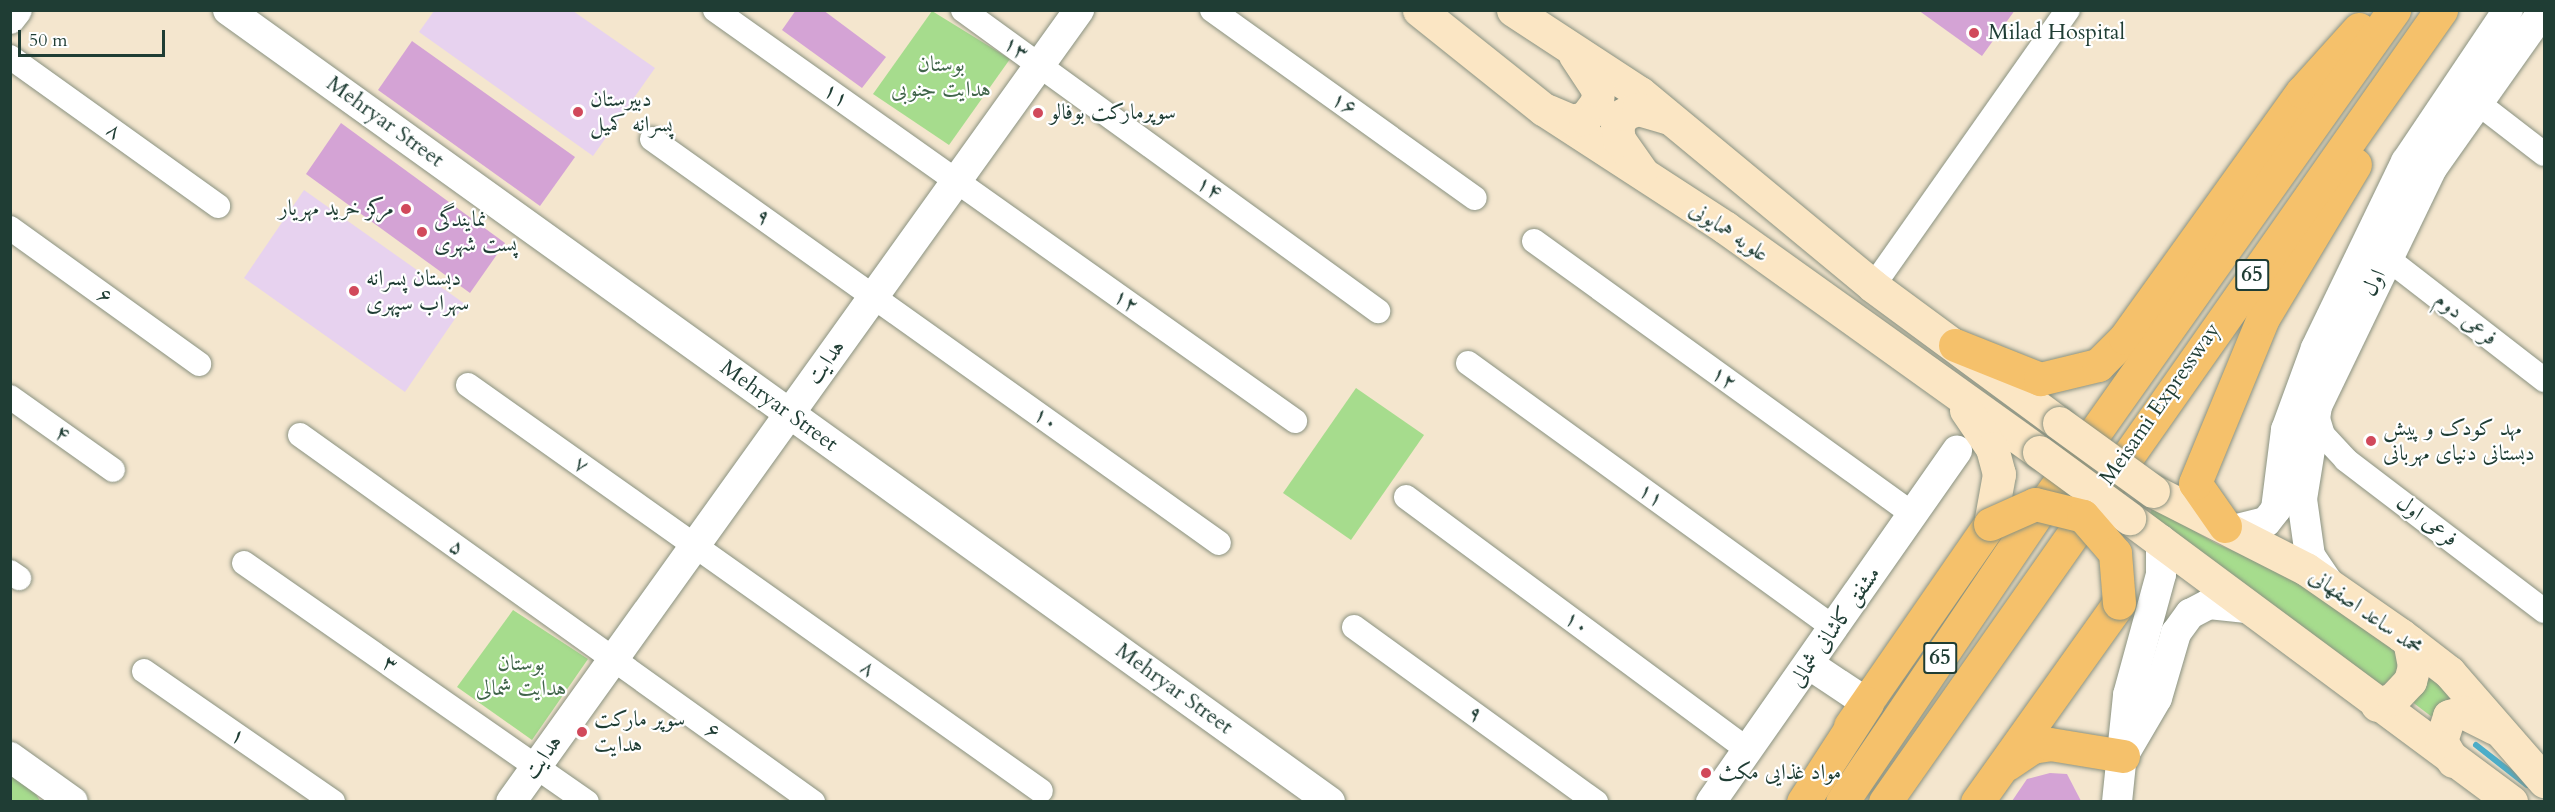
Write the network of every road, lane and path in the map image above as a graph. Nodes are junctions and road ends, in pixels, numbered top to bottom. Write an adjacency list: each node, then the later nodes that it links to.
1 (17, 10): 16 (street)
2 (228, 10): 43 (street, Mehryar Street)
3 (715, 10): 26 (street, ۱۱)
4 (963, 10): 19 (street, ۱۳)
5 (1079, 10): 19 (street, هدایت)
6 (1212, 10): 27 (street, ۱۶)
7 (1419, 10): 21 (main road, علویه همایونی)
8 (1513, 10): 17 (main road)
9 (2068, 10): 32 (street)
10 (2377, 10): 35 (main road)
11 (2394, 10): 89 (main road, Meisami Expressway / 65)
12 (2440, 10): 90 (main road, Meisami Expressway / 65)
13 (2447, 10): 53 (main road)
14 (2508, 10): 53 (street, اول)
15 (2544, 10): 20 (street, اول)
16 (10, 19)
17 (1566, 44): 21 (main road); 22 (main road)
18 (10, 57): 28 (street, ۸)
19 (1040, 65): 26 (street, هدایت); 34 (street, ۱۴)
20 (2478, 103): 24 (street); 31 (street, اول)
21 (1544, 109): 25 (main road, علویه همایونی)
22 (1679, 123): 25 (main road); 32 (main road)
23 (652, 139): 33 (street, ۹)
24 (2544, 154)
25 (1646, 178): 38 (main road, علویه همایونی)
26 (957, 180): 33 (street, هدایت); 44 (street, ۱۲)
27 (1475, 198)
28 (218, 206)
29 (10, 228): 37 (street, ۶)
30 (1534, 241): 51 (street, ۱۲)
31 (2387, 258): 39 (street, فرعی دوم); 42 (street, اول)
32 (1873, 286): 35 (main road)
33 (873, 296): 43 (street, هدایت); 55 (street, ۱۰)
34 (1378, 311)
35 (1955, 345): 53 (main road, محمد ساعد اصفهانی, bridge)
36 (1468, 363): 62 (street, ۱۱)
37 (199, 364)
38 (1928, 373): 52 (main road); 54 (main road, علویه همایونی, bridge)
39 (2544, 380)
40 (468, 385): 56 (street, ۷)
41 (10, 398): 48 (street, ۴)
42 (2316, 412): 47 (street, فرعی اول); 49 (street, اول)
43 (789, 413): 56 (street, هدایت); 84 (street, Mehryar Street)
44 (1295, 421)
45 (300, 435): 64 (street, ۵)
46 (1957, 452): 51 (street, مشفق کاشانی شمالی)
47 (2346, 460): 49 (street); 60 (street, فرعی اول)
48 (112, 470)
49 (2305, 477): 58 (street, اول)
50 (1406, 497): 70 (street, ۱۰)
51 (1914, 515): 62 (street, مشفق کاشانی شمالی)
52 (1990, 524): 67 (main road); 75 (main road, bridge)
53 (2229, 528): 58 (main road, محمد ساعد اصفهانی)
54 (2161, 540): 59 (main road); 71 (street)
55 (1220, 543)
56 (695, 545): 64 (street, هدایت); 77 (street, ۸)
57 (244, 563): 74 (street, ۳)
58 (2329, 584): 63 (main road, محمد ساعد اصفهانی)
59 (2247, 608): 68 (main road); 71 (street)
60 (2544, 611)
61 (1354, 627): 85 (street, ۹)
62 (1834, 628): 65 (street, مشفق کاشانی شمالی)
63 (2409, 641): 68 (main road); 69 (main road, محمد ساعد اصفهانی)
64 (613, 660): 74 (street, هدایت); 83 (street, ۶)
65 (1810, 665): 67 (street); 70 (street, مشفق کاشانی شمالی)
66 (144, 671): 80 (street, ۱)
67 (1867, 703): 87 (main road); 88 (main road)
68 (2377, 705): 73 (main road)
69 (2495, 729): 73 (main road); 76 (main road, محمد ساعد اصفهانی)
70 (1748, 750): 86 (street, مشفق کاشانی شمالی)
71 (2123, 756): 75 (main road); 92 (street)
72 (15, 760): 78 (street); 79 (street)
73 (2453, 761): 93 (main road)
74 (537, 766): 81 (street, هدایت); 82 (street)
75 (2003, 767): 91 (main road)
76 (2544, 781)
77 (1041, 791)
78 (48, 801)
79 (73, 801)
80 (333, 801)
81 (512, 801)
82 (587, 801)
83 (813, 801)
84 (1330, 801)
85 (1596, 801)
86 (1711, 801)
87 (1793, 801)
88 (1803, 801)
89 (1842, 801)
90 (1885, 801)
91 (1977, 801)
92 (2117, 801)
93 (2511, 801)

